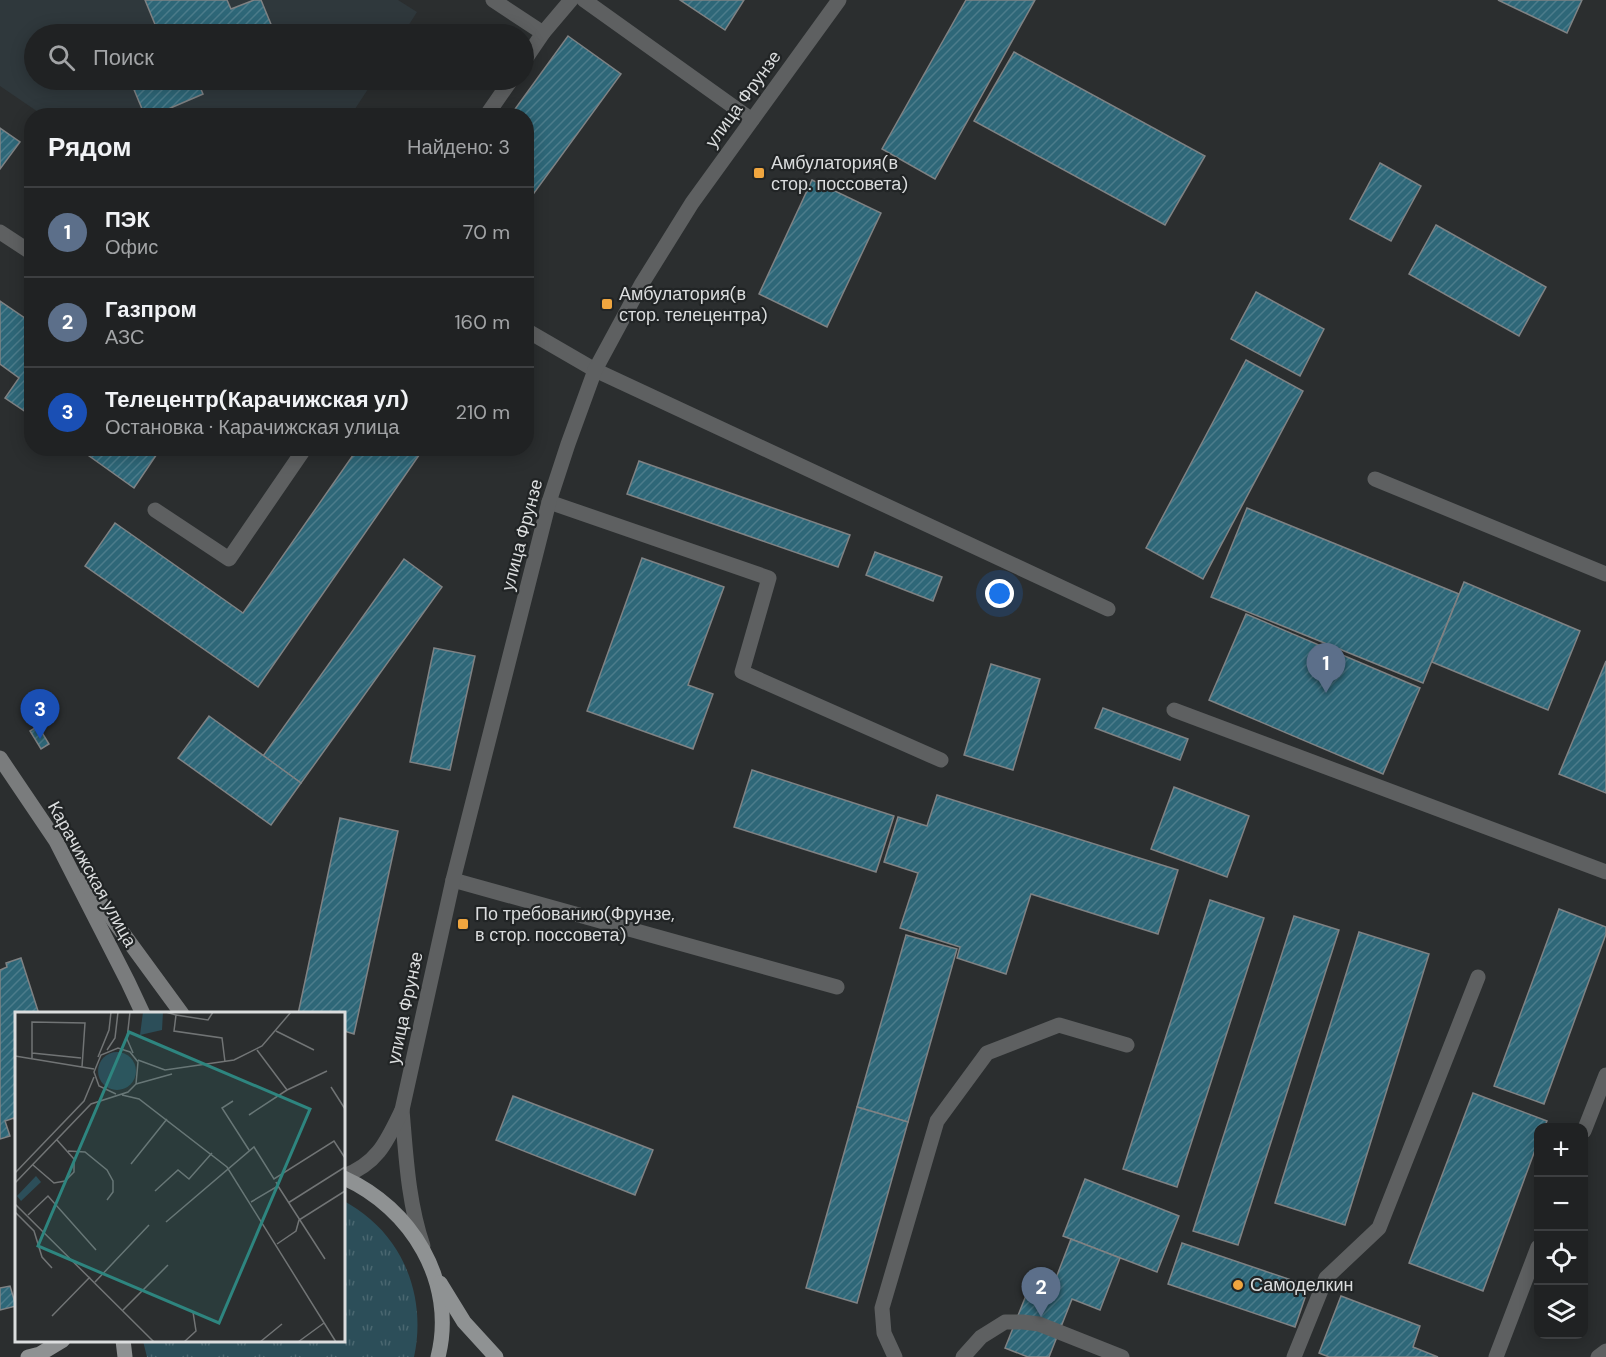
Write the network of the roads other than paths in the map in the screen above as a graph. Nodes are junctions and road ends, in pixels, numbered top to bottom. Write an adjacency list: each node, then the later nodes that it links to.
1 (494, 0): 5 (street)
2 (571, 0): 7 (street)
3 (584, 0): 11 (street)
4 (839, 0): 11 (street, улица Фрунзе)
5 (530, 24)
6 (534, 27): 7 (street)
7 (543, 33): 8 (street)
8 (534, 46)
9 (504, 90): 10 (street)
10 (492, 108)
11 (752, 120): 15 (street, улица Фрунзе)
12 (0, 232): 13 (street)
13 (24, 248)
14 (534, 335): 15 (street)
15 (595, 370): 18 (street, улица Фрунзе); 21 (street)
16 (300, 456): 19 (street)
17 (1375, 479): 20 (street)
18 (549, 502): 24 (street); 27 (street, улица Фрунзе)
19 (155, 510)
20 (1606, 574)
21 (1108, 609)
22 (1174, 710): 26 (street)
23 (0, 758): 25 (main road, Карачижская улица)
24 (941, 760)
25 (56, 841): 30 (main road, Карачижская улица); 31 (main road)
26 (1606, 872)
27 (453, 880): 29 (street); 34 (street, улица Фрунзе)
28 (1479, 977): 50 (street)
29 (837, 987)
30 (142, 1012)
31 (181, 1012)
32 (1127, 1045): 47 (street)
33 (1606, 1075): 35 (street)
34 (402, 1110): 36 (street); 39 (street)
35 (1587, 1123)
36 (345, 1177)
37 (345, 1178): 39 (main road)
38 (1534, 1260): 51 (street)
39 (432, 1269): 45 (main road); 46 (main road)
40 (61, 1342): 43 (main road)
41 (123, 1342): 44 (main road)
42 (1606, 1350): 52 (street)
43 (28, 1357)
44 (125, 1357)
45 (438, 1357)
46 (496, 1357)
47 (895, 1357)
48 (963, 1357): 49 (street)
49 (1122, 1357)
50 (1294, 1357)
51 (1496, 1357)
52 (1598, 1357)

